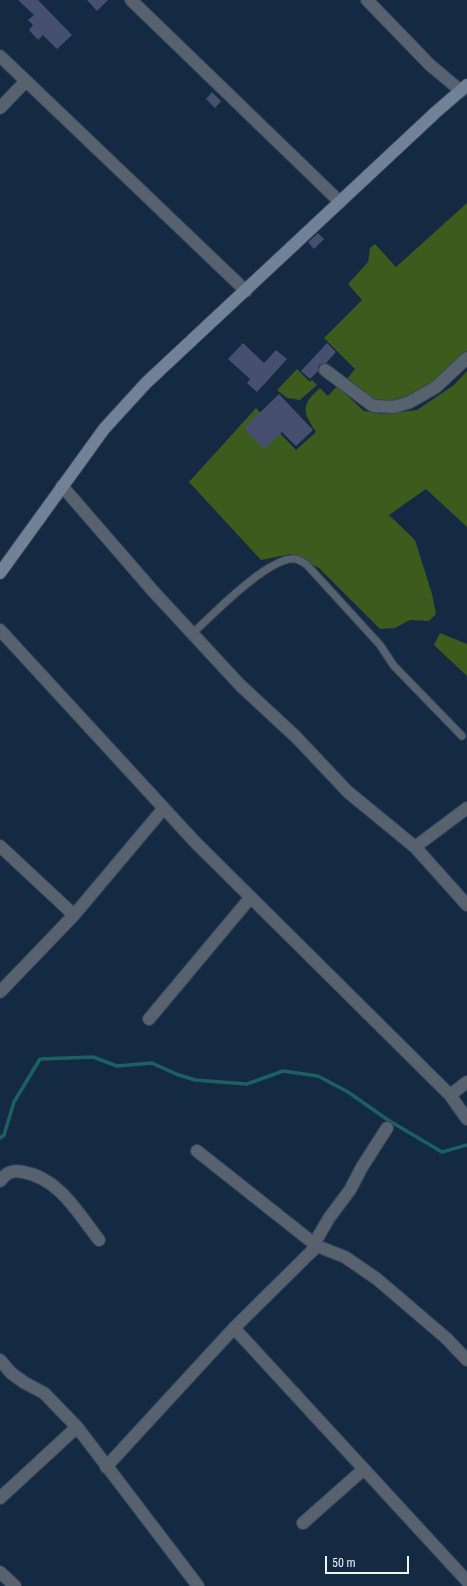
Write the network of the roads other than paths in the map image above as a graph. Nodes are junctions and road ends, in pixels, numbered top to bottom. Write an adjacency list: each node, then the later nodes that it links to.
1 (131, 0): 7 (street)
2 (367, 0): 5 (street)
3 (0, 56): 4 (street)
4 (26, 81): 6 (street); 8 (street)
5 (464, 88): 7 (street)
6 (0, 108)
7 (340, 202): 8 (street)
8 (246, 291): 11 (street)
9 (467, 358): 10 (street)
10 (326, 370)
11 (62, 486): 12 (street); 14 (street)
12 (0, 573)
13 (0, 630): 16 (street)
14 (192, 634): 15 (lane); 19 (street)
15 (462, 736)
16 (164, 808): 20 (street); 22 (street)
17 (467, 808): 19 (street)
18 (0, 846): 22 (street)
19 (415, 847): 21 (street)
20 (251, 897): 24 (street); 26 (street)
21 (467, 905)
22 (74, 915): 23 (street)
23 (0, 992)
24 (149, 1019)
25 (467, 1082): 26 (street)
26 (450, 1095): 27 (street)
27 (467, 1119)
28 (388, 1128): 32 (street)
29 (197, 1151): 32 (street)
30 (0, 1181): 31 (street)
31 (99, 1240)
32 (315, 1245): 33 (street); 35 (street)
33 (234, 1328): 37 (street); 38 (street)
34 (0, 1360): 36 (street)
35 (467, 1360)
36 (77, 1427): 37 (street); 39 (street)
37 (106, 1467): 44 (street)
38 (364, 1469): 40 (street); 42 (street)
39 (0, 1498)
40 (303, 1523)
41 (0, 1572): 43 (street)
42 (467, 1582)
43 (15, 1586)
44 (198, 1586)

